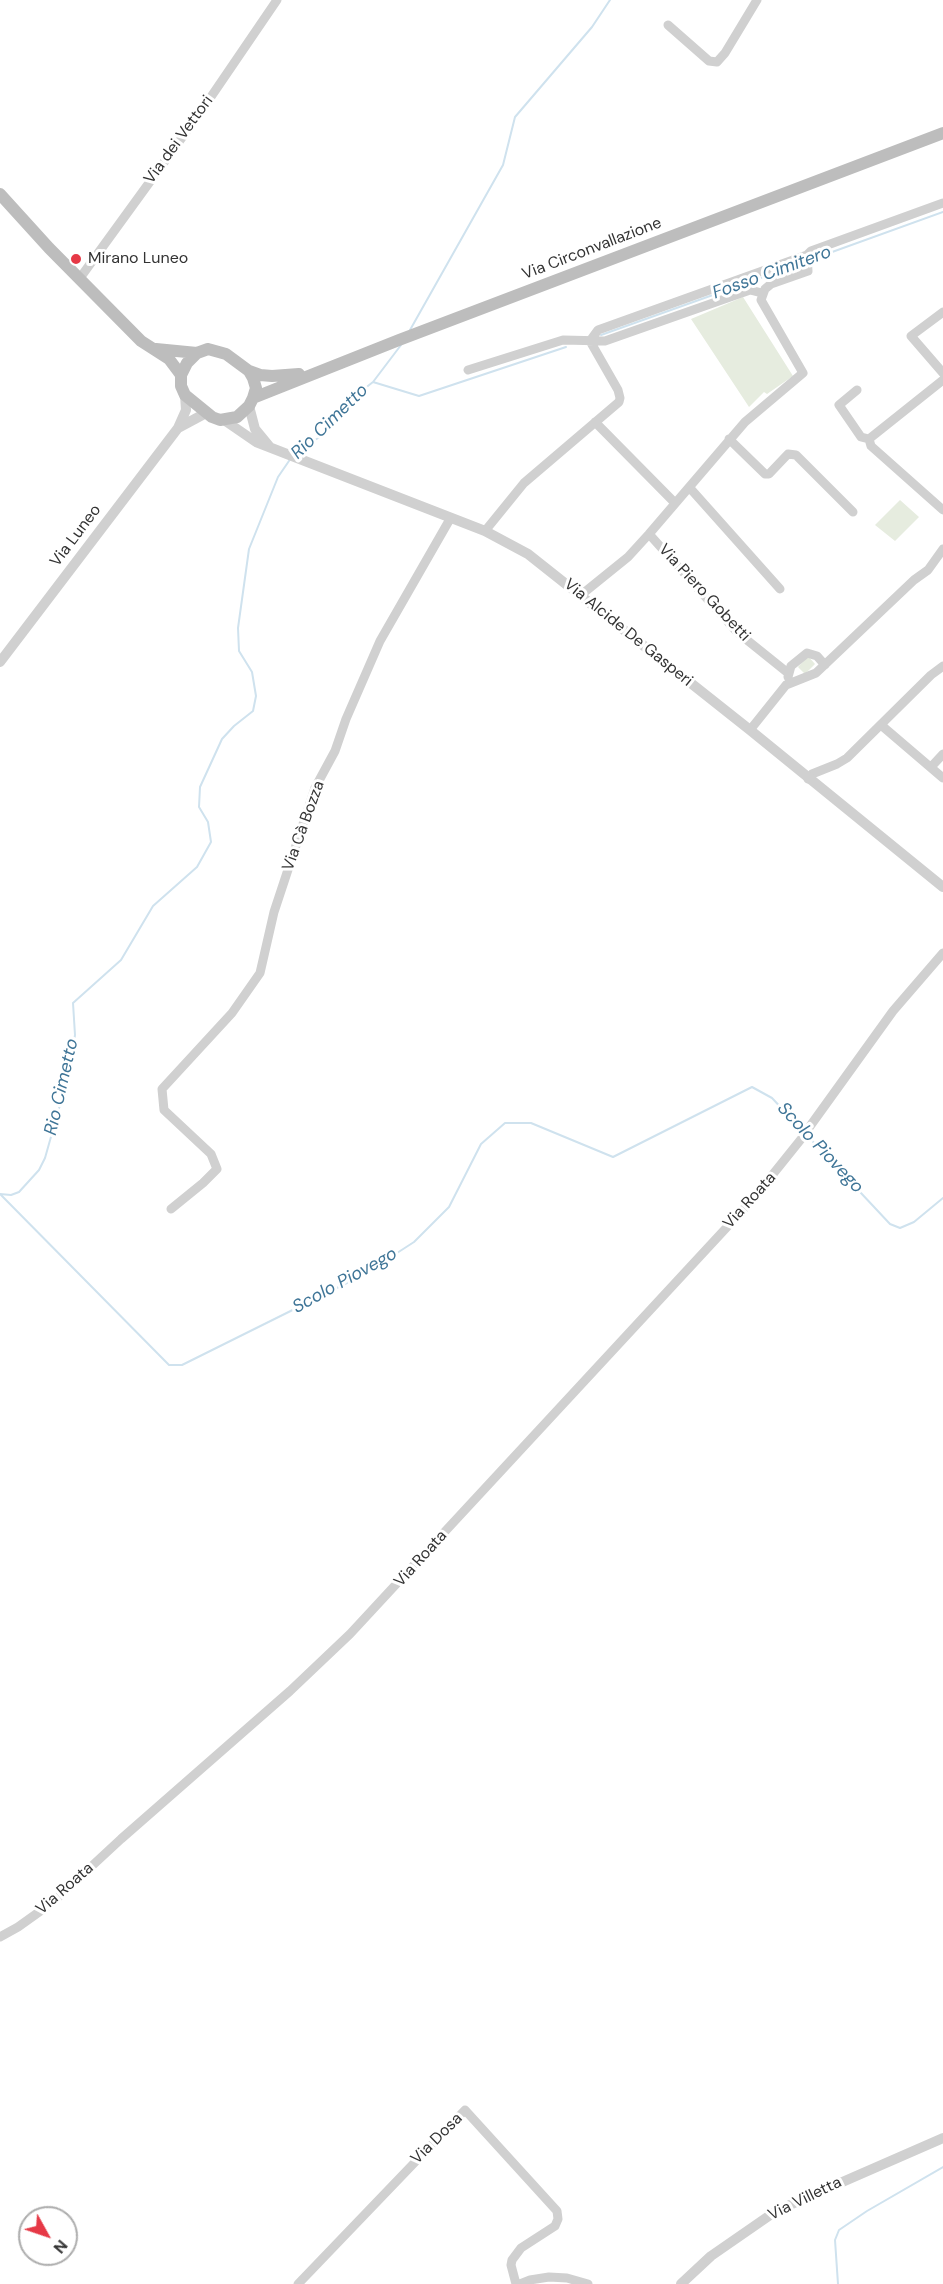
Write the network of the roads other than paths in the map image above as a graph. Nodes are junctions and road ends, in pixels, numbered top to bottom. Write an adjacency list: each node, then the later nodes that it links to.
1 (277, 0): 8 (street, Via dei Vettori)
2 (757, 0): 3 (street)
3 (668, 25)
4 (943, 133): 14 (main road, Via Circonvallazione)
5 (0, 194): 8 (main road)
6 (943, 203): 7 (street)
7 (808, 260): 9 (street); 11 (street)
8 (80, 278): 12 (main road)
9 (762, 293): 11 (street); 27 (street)
10 (943, 312): 17 (street)
11 (590, 341): 15 (street); 25 (street)
12 (155, 349): 13 (main road); 18 (main road)
13 (197, 353): 16 (main road); 18 (main road)
14 (324, 369): 16 (main road); 22 (main road, Via Circonvallazione)
15 (468, 370)
16 (249, 371): 22 (main road)
17 (943, 373)
18 (181, 375): 21 (main road)
19 (943, 380): 28 (street)
20 (857, 390): 28 (street)
21 (185, 395): 23 (main road); 26 (street)
22 (251, 402): 24 (main road); 29 (street)
23 (206, 413): 24 (main road); 26 (street)
24 (224, 420): 29 (street, Via Alcide De Gasperi)
25 (595, 422): 31 (street); 35 (street)
26 (178, 428): 40 (street, Via Luneo)
27 (729, 439): 30 (street); 33 (street)
28 (869, 439): 32 (street)
29 (271, 448): 34 (street, Via Alcide De Gasperi)
30 (689, 487): 31 (street); 38 (street)
31 (675, 504): 36 (street)
32 (943, 510)
33 (853, 512)
34 (450, 519): 35 (street, Via Alcide De Gasperi); 54 (street, Via Cà Bozza)
35 (485, 531): 39 (street, Via Alcide De Gasperi)
36 (650, 534): 39 (street); 43 (street, Via Piero Gobetti)
37 (943, 549): 41 (street)
38 (780, 589)
39 (581, 595): 45 (street, Via Alcide De Gasperi)
40 (0, 662)
41 (825, 665): 43 (street); 43 (street)
42 (943, 666): 44 (street)
43 (788, 678): 45 (street)
44 (881, 724): 47 (street); 49 (street)
45 (750, 730): 49 (street, Via Alcide De Gasperi)
46 (943, 754): 47 (street)
47 (931, 767): 48 (street)
48 (943, 777)
49 (808, 779): 50 (street, Via Alcide De Gasperi)
50 (943, 887)
51 (943, 953): 52 (street)
52 (808, 1129)
53 (802, 1138): 55 (street, Via Roata)
54 (171, 1209)
55 (0, 1937)
56 (943, 2138): 60 (street, Via Villetta)
57 (298, 2284): 58 (street, Via Dosa)
58 (518, 2284): 59 (street)
59 (588, 2284)
60 (681, 2284)

